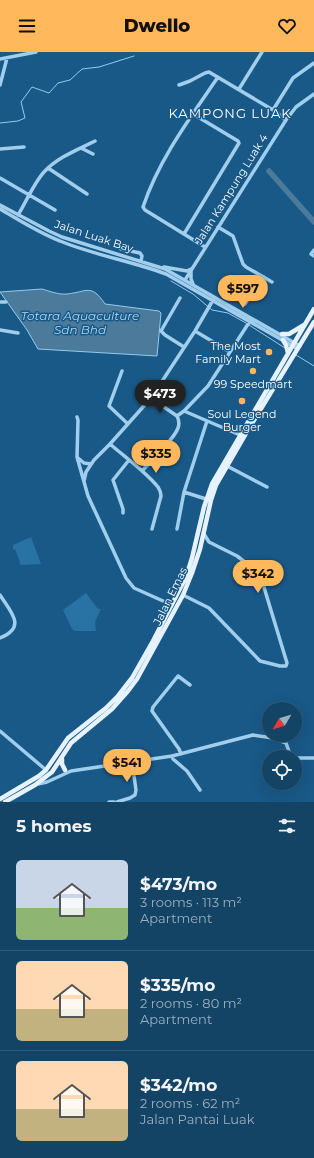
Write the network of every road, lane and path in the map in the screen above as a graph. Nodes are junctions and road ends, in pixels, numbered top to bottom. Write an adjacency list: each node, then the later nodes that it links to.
1 (36, 52): 3 (street)
2 (260, 53): 9 (street)
3 (7, 58): 4 (street); 7 (street)
4 (0, 59)
5 (314, 63): 11 (street)
6 (218, 77): 8 (street); 9 (street); 12 (street)
7 (0, 85)
8 (179, 85)
9 (239, 89): 11 (street)
10 (314, 94): 13 (street, Jalan Kampung Luak 4)
11 (273, 110): 13 (street)
12 (194, 112): 28 (street); 28 (street)
13 (286, 120): 27 (street, Jalan Kampung Luak 4)
14 (95, 141): 16 (street)
15 (24, 147): 17 (street)
16 (81, 148): 18 (street); 19 (street)
17 (0, 149)
18 (93, 154)
19 (48, 168): 21 (street); 22 (street)
20 (0, 178): 22 (street)
21 (87, 194)
22 (30, 196): 25 (street); 26 (street)
23 (0, 205): 26 (street, Jalan Luak Bay)
24 (0, 209): 38 (street, Jalan Luak Bay)
25 (55, 210)
26 (18, 215): 33 (street, Jalan Luak Bay)
27 (218, 227): 29 (street, Jalan Kampung Luak 4); 36 (street)
28 (184, 234): 29 (street)
29 (205, 247): 35 (street, Jalan Kampung Luak 4)
30 (121, 249): 33 (street)
31 (314, 250): 32 (street)
32 (314, 256)
33 (141, 261): 34 (street, Jalan Luak Bay)
34 (157, 266): 35 (street); 37 (street, Jalan Luak Bay)
35 (192, 269): 37 (street, Jalan Kampung Luak 4); 40 (street)
36 (264, 277): 39 (street); 46 (street)
37 (185, 280): 38 (street); 40 (street, Jalan Luak Bay); 41 (street)
38 (179, 281): 41 (street, Jalan Luak Bay)
39 (272, 282)
40 (194, 284): 43 (street)
41 (186, 285): 43 (street)
42 (180, 298): 55 (street)
43 (213, 301): 48 (street); 52 (street); 54 (street)
44 (0, 302): 45 (street)
45 (6, 302)
46 (245, 304)
47 (314, 309): 50 (main road, Jalan Emas)
48 (250, 321): 54 (street); 58 (street)
49 (314, 322): 57 (main road, Jalan Emas)
50 (304, 324): 54 (main road); 56 (main road, Jalan Emas)
51 (0, 330): 53 (street)
52 (195, 331): 55 (street); 58 (street)
53 (18, 333)
54 (283, 337): 56 (main road); 56 (street)
55 (184, 347): 60 (street)
56 (290, 349): 57 (street); 66 (main road, Jalan Emas)
57 (297, 351): 71 (main road, Jalan Emas)
58 (230, 352): 61 (street)
59 (122, 371): 65 (street)
60 (151, 398): 62 (street); 65 (street)
61 (184, 411): 62 (street); 64 (street)
62 (177, 416): 72 (street)
63 (77, 417): 68 (street)
64 (207, 422): 66 (street); 75 (street)
65 (128, 424): 67 (street)
66 (240, 434): 76 (main road, Jalan Emas)
67 (110, 444): 69 (street); 70 (street)
68 (77, 457): 70 (street); 73 (street)
69 (128, 460): 72 (street); 77 (street)
70 (91, 464): 73 (street)
71 (227, 466): 74 (street); 80 (main road, Jalan Emas)
72 (142, 471): 78 (street)
73 (84, 482): 85 (street)
74 (267, 487)
75 (184, 492): 76 (street); 79 (street)
76 (206, 499): 85 (main road, Jalan Emas)
77 (123, 513)
78 (152, 528)
79 (177, 529)
80 (203, 533): 81 (street); 82 (main road, Jalan Emas)
81 (210, 542): 82 (street); 84 (street)
82 (201, 546): 84 (main road, Jalan Emas)
83 (0, 595): 86 (street)
84 (183, 595): 92 (main road, Jalan Emas)
85 (172, 605): 97 (main road, Jalan Emas)
86 (0, 638)
87 (190, 685): 90 (street)
88 (0, 731): 97 (street)
89 (288, 750): 90 (street)
90 (181, 754): 91 (street)
91 (172, 756): 95 (street); 101 (street)
92 (62, 758): 96 (main road, Jalan Emas); 98 (main road)
93 (302, 758): 94 (street)
94 (314, 758)
95 (132, 762): 99 (street); 105 (street)
96 (57, 766): 97 (main road); 98 (street); 100 (main road, Jalan Emas)
97 (46, 770): 102 (main road, Jalan Emas)
98 (65, 770): 99 (street)
99 (71, 771): 100 (street)
100 (36, 784): 103 (main road, Jalan Emas)
101 (200, 790)
102 (0, 799)
103 (5, 802)
104 (109, 802): 105 (street)
105 (116, 802)

